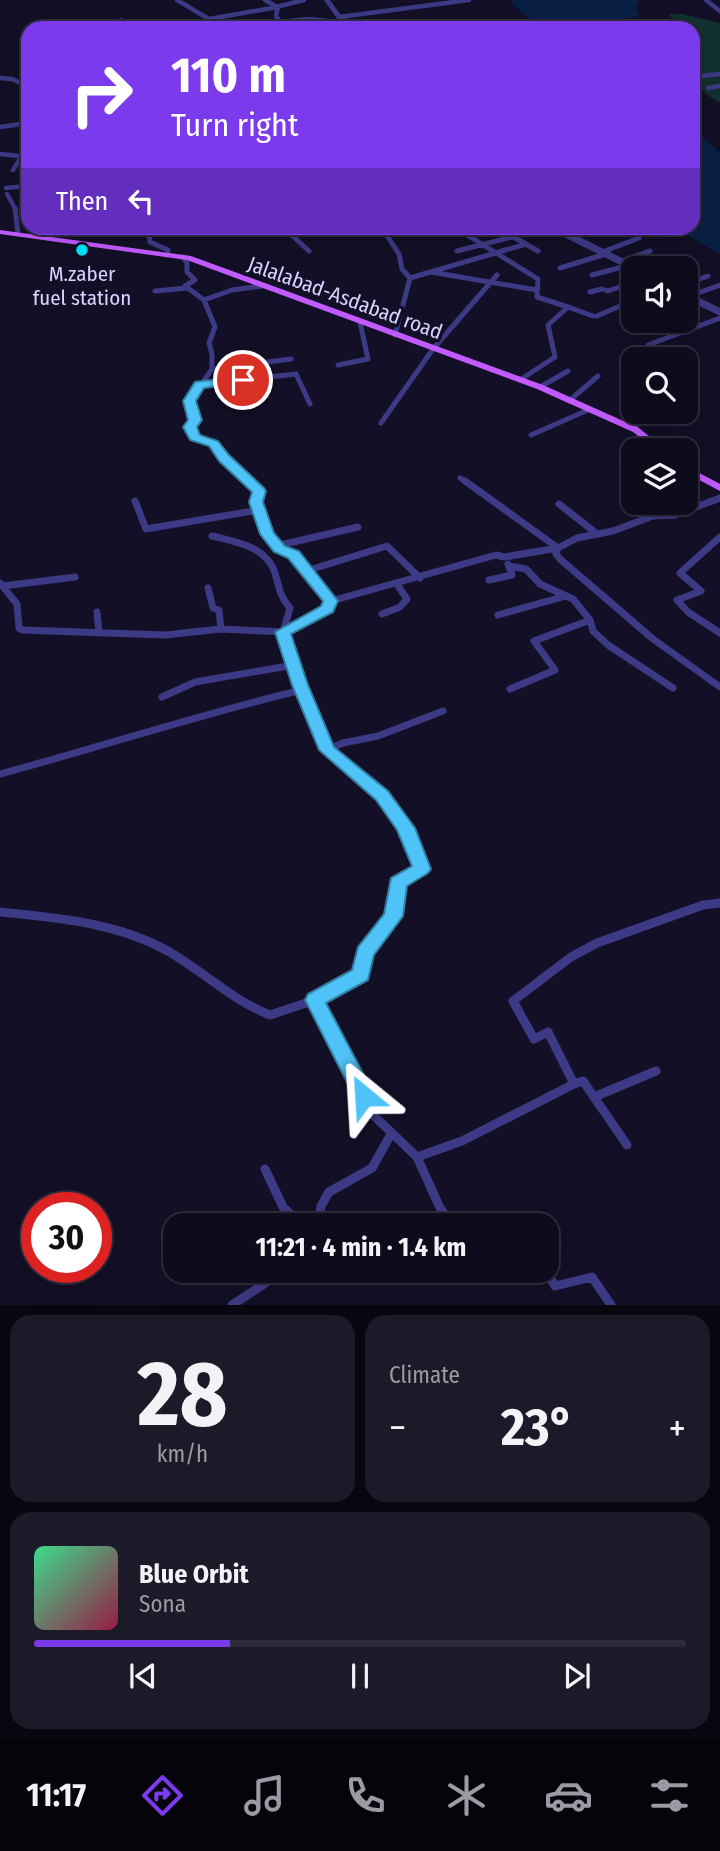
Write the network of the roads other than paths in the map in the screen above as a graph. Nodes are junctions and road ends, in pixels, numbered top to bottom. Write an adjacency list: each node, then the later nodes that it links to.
1 (177, 0): 10 (street)
2 (265, 0): 7 (street)
3 (304, 0): 7 (street)
4 (327, 0): 9 (street)
5 (469, 0): 9 (street)
6 (706, 0): 8 (street)
7 (277, 7): 10 (street); 12 (street)
8 (720, 15)
9 (339, 17): 15 (street)
10 (215, 18): 11 (street)
11 (217, 21)
12 (279, 21)
13 (290, 21): 14 (street)
14 (322, 21)
15 (344, 21)
16 (720, 74): 17 (street)
17 (700, 76)
18 (0, 79): 19 (street)
19 (21, 83)
20 (720, 86): 21 (street)
21 (708, 88)
22 (21, 125): 23 (street)
23 (0, 127)
24 (1, 154): 25 (street)
25 (21, 156)
26 (21, 161): 27 (street)
27 (13, 170)
28 (21, 188): 30 (street)
29 (0, 232): 30 (main road, Jalalabad-Asdabad road)
30 (18, 234): 31 (main road, Jalalabad-Asdabad road)
31 (21, 234)
32 (25, 235): 49 (main road, Jalalabad-Asdabad road)
33 (149, 235): 49 (street)
34 (292, 235): 43 (street)
35 (387, 235): 58 (street)
36 (466, 235): 42 (street)
37 (517, 235): 39 (street)
38 (566, 235): 47 (street)
39 (513, 236): 41 (street); 42 (street)
40 (639, 238): 47 (street)
41 (526, 244): 45 (street); 48 (street)
42 (481, 245): 44 (street); 48 (street)
43 (309, 251)
44 (457, 251)
45 (538, 251)
46 (650, 251): 50 (street)
47 (607, 252): 52 (street); 53 (street)
48 (495, 253): 55 (street); 64 (street)
49 (167, 255): 51 (main road, Jalalabad-Asdabad road)
50 (636, 256)
51 (183, 257): 61 (main road, Jalalabad-Asdabad road); 63 (street)
52 (621, 260)
53 (560, 268)
54 (621, 268): 57 (street)
55 (429, 272): 58 (street); 59 (street)
56 (497, 275): 59 (street)
57 (592, 275)
58 (410, 278): 75 (street)
59 (490, 282): 64 (street); 77 (street)
60 (720, 285): 67 (street)
61 (262, 286): 68 (street); 74 (main road, Jalalabad-Asdabad road)
62 (621, 286): 66 (street)
63 (187, 288): 65 (street); 68 (street)
64 (537, 290): 71 (street)
65 (155, 292)
66 (590, 292)
67 (698, 293)
68 (204, 300): 80 (street)
69 (698, 302): 72 (street)
70 (621, 304): 71 (street)
71 (568, 307): 83 (street)
72 (720, 312)
73 (720, 318): 76 (street)
74 (360, 322): 75 (main road, Jalalabad-Asdabad road); 79 (street)
75 (395, 335): 77 (main road, Jalalabad-Asdabad road)
76 (648, 345)
77 (433, 349): 83 (main road, Jalalabad-Asdabad road); 89 (street)
78 (291, 359): 80 (street)
79 (338, 365)
80 (215, 369): 84 (street)
81 (568, 371): 85 (street)
82 (598, 376): 86 (street)
83 (520, 380): 85 (main road, Jalalabad-Asdabad road)
84 (200, 385): 87 (street); 100 (street)
85 (540, 387): 86 (main road, Jalalabad-Asdabad road)
86 (569, 401): 88 (main road, Jalalabad-Asdabad road)
87 (310, 404)
88 (588, 410): 91 (main road, Jalalabad-Asdabad road); 92 (street)
89 (381, 423)
90 (636, 424): 91 (street)
91 (636, 430): 93 (main road, Jalalabad-Asdabad road)
92 (531, 435)
93 (646, 438)
94 (698, 476): 96 (main road)
95 (460, 478): 106 (street)
96 (720, 488)
97 (720, 498): 102 (street)
98 (135, 501): 100 (street)
99 (559, 504): 102 (street)
100 (259, 510): 105 (street)
101 (358, 527): 105 (street)
102 (596, 533): 106 (street)
103 (212, 536): 124 (street)
104 (720, 537): 125 (street)
105 (276, 546): 109 (street)
106 (558, 548): 107 (street); 127 (street)
107 (504, 557): 108 (street); 111 (street)
108 (509, 566): 112 (street); 116 (street)
109 (306, 571): 111 (street); 117 (street)
110 (75, 578): 114 (street)
111 (420, 578): 113 (street)
112 (489, 580)
113 (396, 583): 117 (street); 119 (street)
114 (2, 584): 123 (street)
115 (208, 588): 122 (street)
116 (566, 596): 120 (street); 121 (street)
117 (331, 601): 124 (street)
118 (97, 612): 123 (street)
119 (382, 614)
120 (498, 615)
121 (590, 620): 128 (street); 129 (street)
122 (221, 629): 123 (street); 124 (street)
123 (99, 632)
124 (283, 632): 126 (street)
125 (720, 633)
126 (294, 665): 130 (street); 131 (street)
127 (720, 687)
128 (673, 688)
129 (510, 689)
130 (302, 690): 133 (street); 134 (street)
131 (162, 697)
132 (443, 711): 133 (street)
133 (327, 750): 137 (street)
134 (0, 775)
135 (720, 902): 139 (street)
136 (0, 912): 137 (street)
137 (315, 1000): 141 (street)
138 (656, 1071): 140 (street)
139 (574, 1084): 140 (street); 143 (street)
140 (594, 1097): 142 (street)
141 (391, 1134): 143 (street); 146 (street)
142 (627, 1145)
143 (417, 1157): 147 (street)
144 (265, 1169): 145 (street)
145 (289, 1213)
146 (320, 1213)
147 (444, 1213)
148 (265, 1283): 150 (street)
149 (553, 1283): 152 (street)
150 (244, 1301): 151 (street)
151 (232, 1305)
152 (611, 1305)

